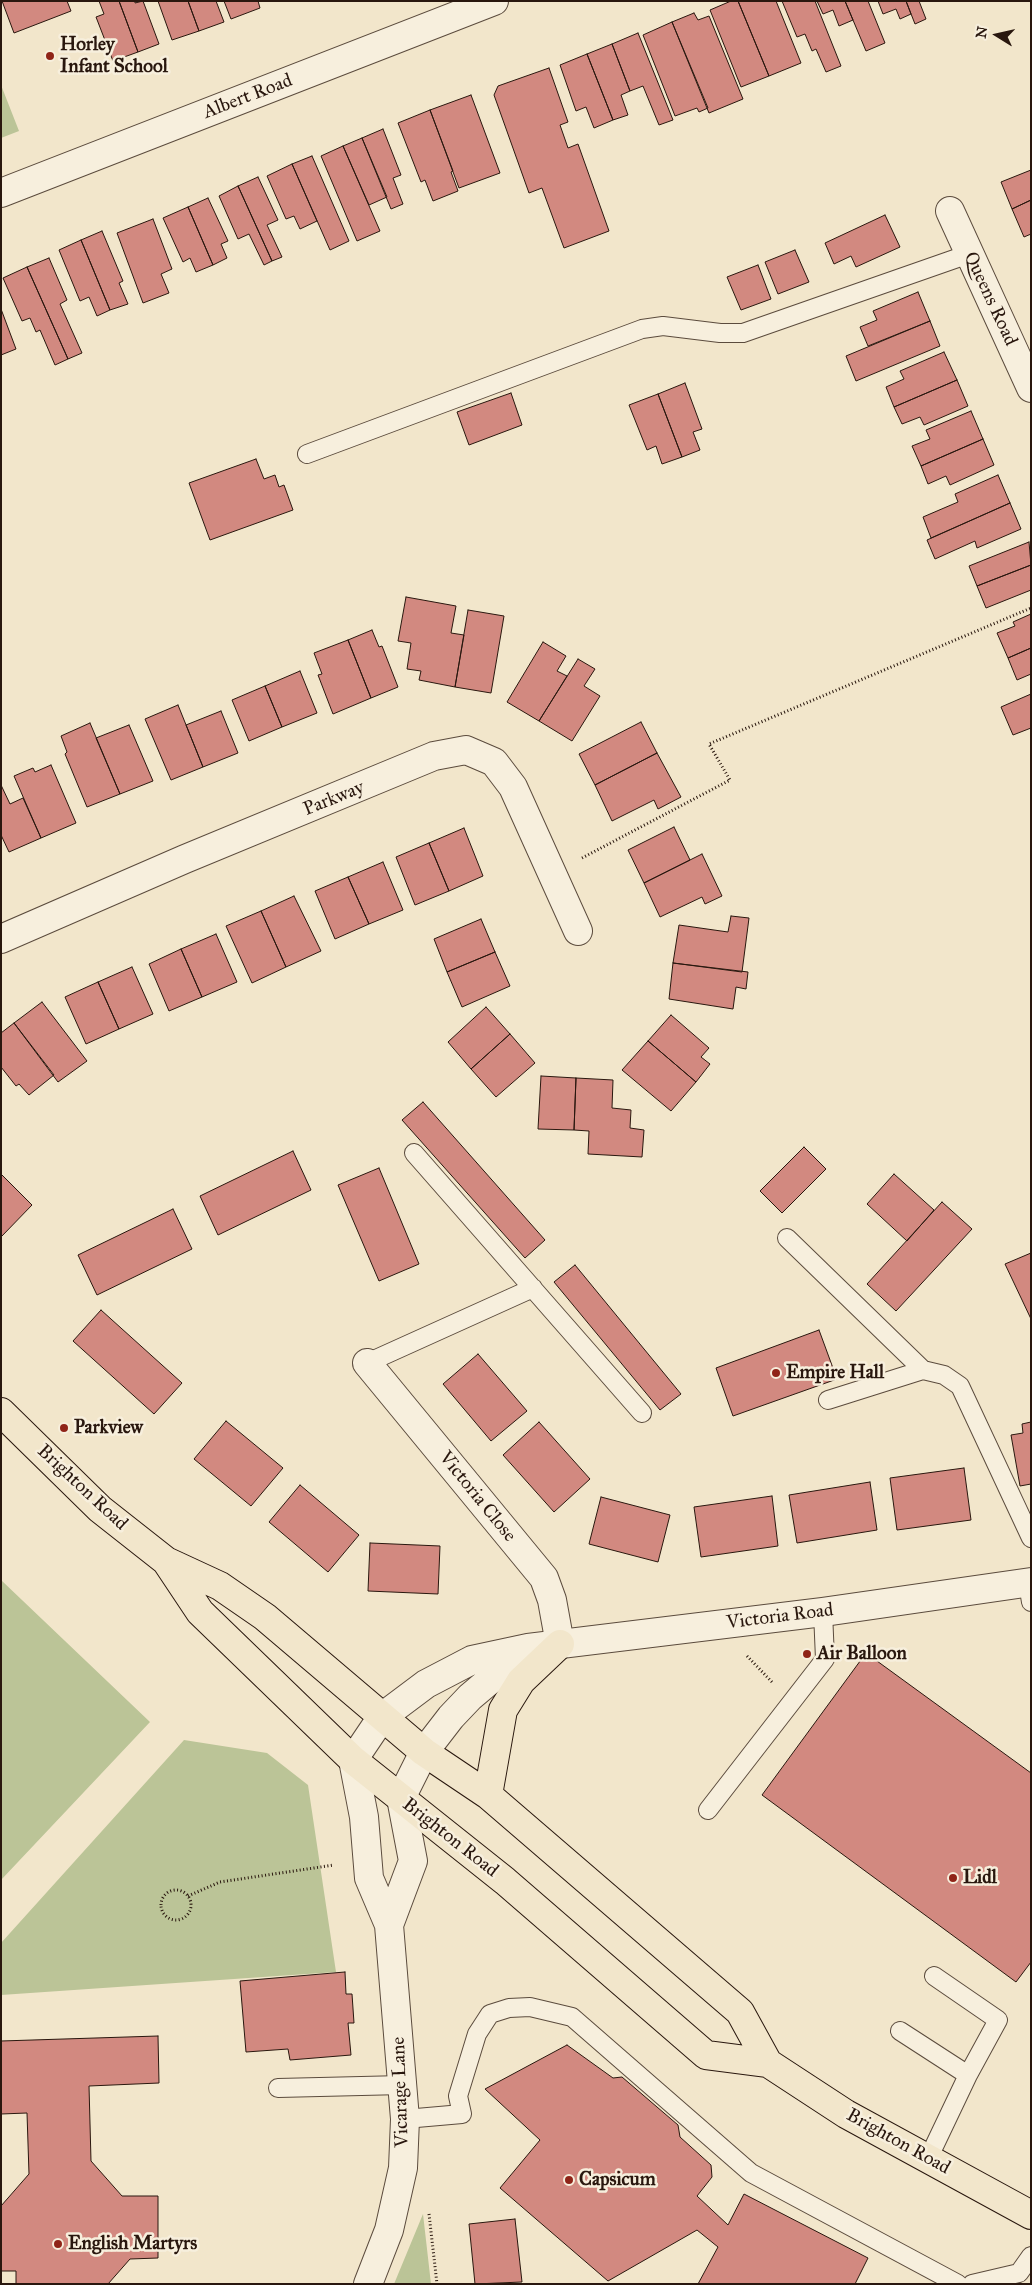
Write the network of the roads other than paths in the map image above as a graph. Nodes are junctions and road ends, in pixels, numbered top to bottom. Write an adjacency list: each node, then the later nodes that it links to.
1 (494, 1): 2 (street, Albert Road)
2 (1, 193)
3 (950, 211): 4 (street, Queens Road)
4 (969, 254): 5 (street, Queens Road); 6 (lane)
5 (1031, 388)
6 (306, 454)
7 (578, 930): 8 (street, Parkway)
8 (1, 938)
9 (414, 1153): 11 (lane)
10 (787, 1238): 13 (lane)
11 (533, 1288): 12 (lane); 16 (lane)
12 (367, 1363): 21 (street, Victoria Close)
13 (923, 1370): 14 (lane); 17 (lane)
14 (828, 1400)
15 (1, 1412): 18 (main road, Brighton Road)
16 (642, 1413)
17 (1031, 1538)
18 (166, 1561): 23 (main road, Brighton Road); 25 (main road, Brighton Road)
19 (1030, 1589): 20 (street, Victoria Road)
20 (823, 1612): 21 (street, Victoria Road); 28 (lane)
21 (560, 1644): 22 (street, Victoria Road); 26 (main road)
22 (528, 1648): 23 (street, Victoria Road); 24 (street)
23 (382, 1717): 24 (main road, Brighton Road); 25 (street, Victoria Road)
24 (424, 1752): 26 (main road, Brighton Road); 27 (street)
25 (354, 1760): 27 (main road, Brighton Road); 29 (street, Vicarage Lane)
26 (488, 1795): 32 (main road, Brighton Road)
27 (401, 1798): 29 (street, Vicarage Lane); 32 (main road, Brighton Road)
28 (708, 1810)
29 (389, 1926): 34 (street, Vicarage Lane)
30 (934, 1976): 33 (lane)
31 (900, 2031): 33 (lane)
32 (768, 2062): 37 (main road, Brighton Road)
33 (968, 2075): 37 (lane)
34 (403, 2085): 35 (lane); 36 (street, Vicarage Lane)
35 (278, 2088)
36 (405, 2119): 40 (street, Vicarage Lane); 41 (lane)
37 (928, 2159): 38 (main road, Brighton Road)
38 (1031, 2215)
39 (1031, 2256): 42 (lane)
40 (368, 2284)
41 (958, 2284)
42 (972, 2284)

